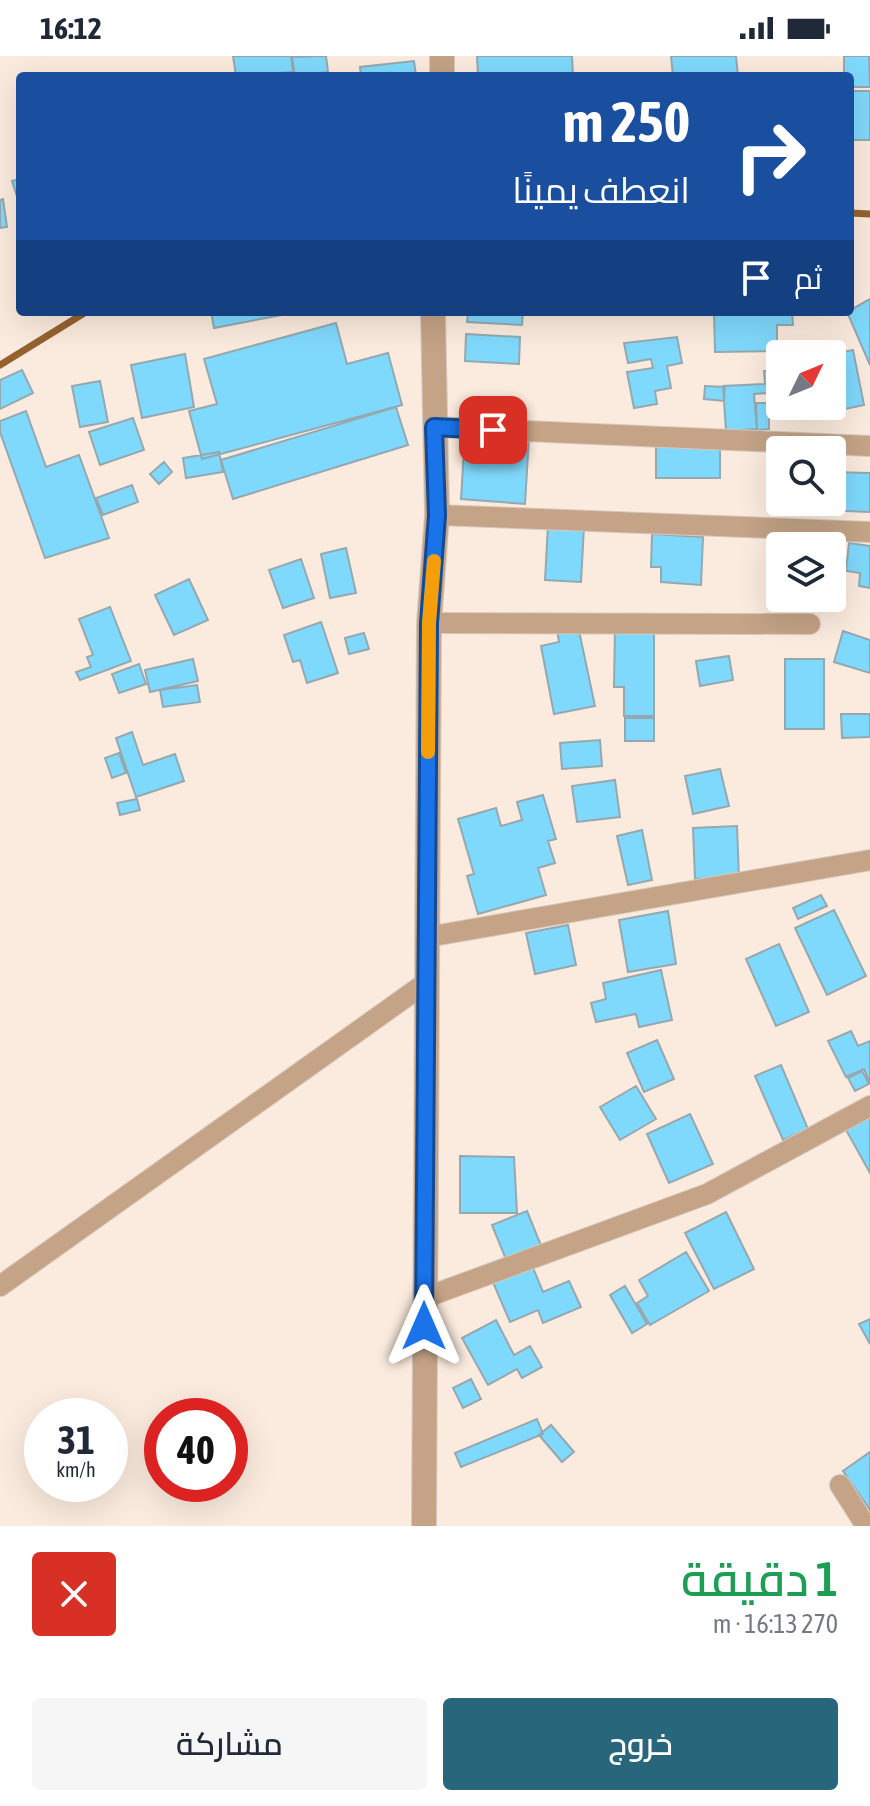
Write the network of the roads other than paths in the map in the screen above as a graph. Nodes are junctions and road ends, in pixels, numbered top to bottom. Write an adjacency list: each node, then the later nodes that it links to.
1 (433, 316): 2 (street)
2 (434, 427): 3 (street); 4 (street)
3 (870, 446)
4 (437, 515): 5 (street); 6 (street)
5 (870, 532)
6 (429, 623): 7 (street); 9 (street)
7 (810, 624)
8 (870, 860): 9 (street)
9 (427, 937): 10 (street)
10 (427, 982): 12 (street); 13 (street)
11 (870, 1106): 13 (street)
12 (0, 1286)
13 (424, 1298): 15 (street)
14 (840, 1485): 16 (street)
15 (424, 1526)
16 (866, 1526)

